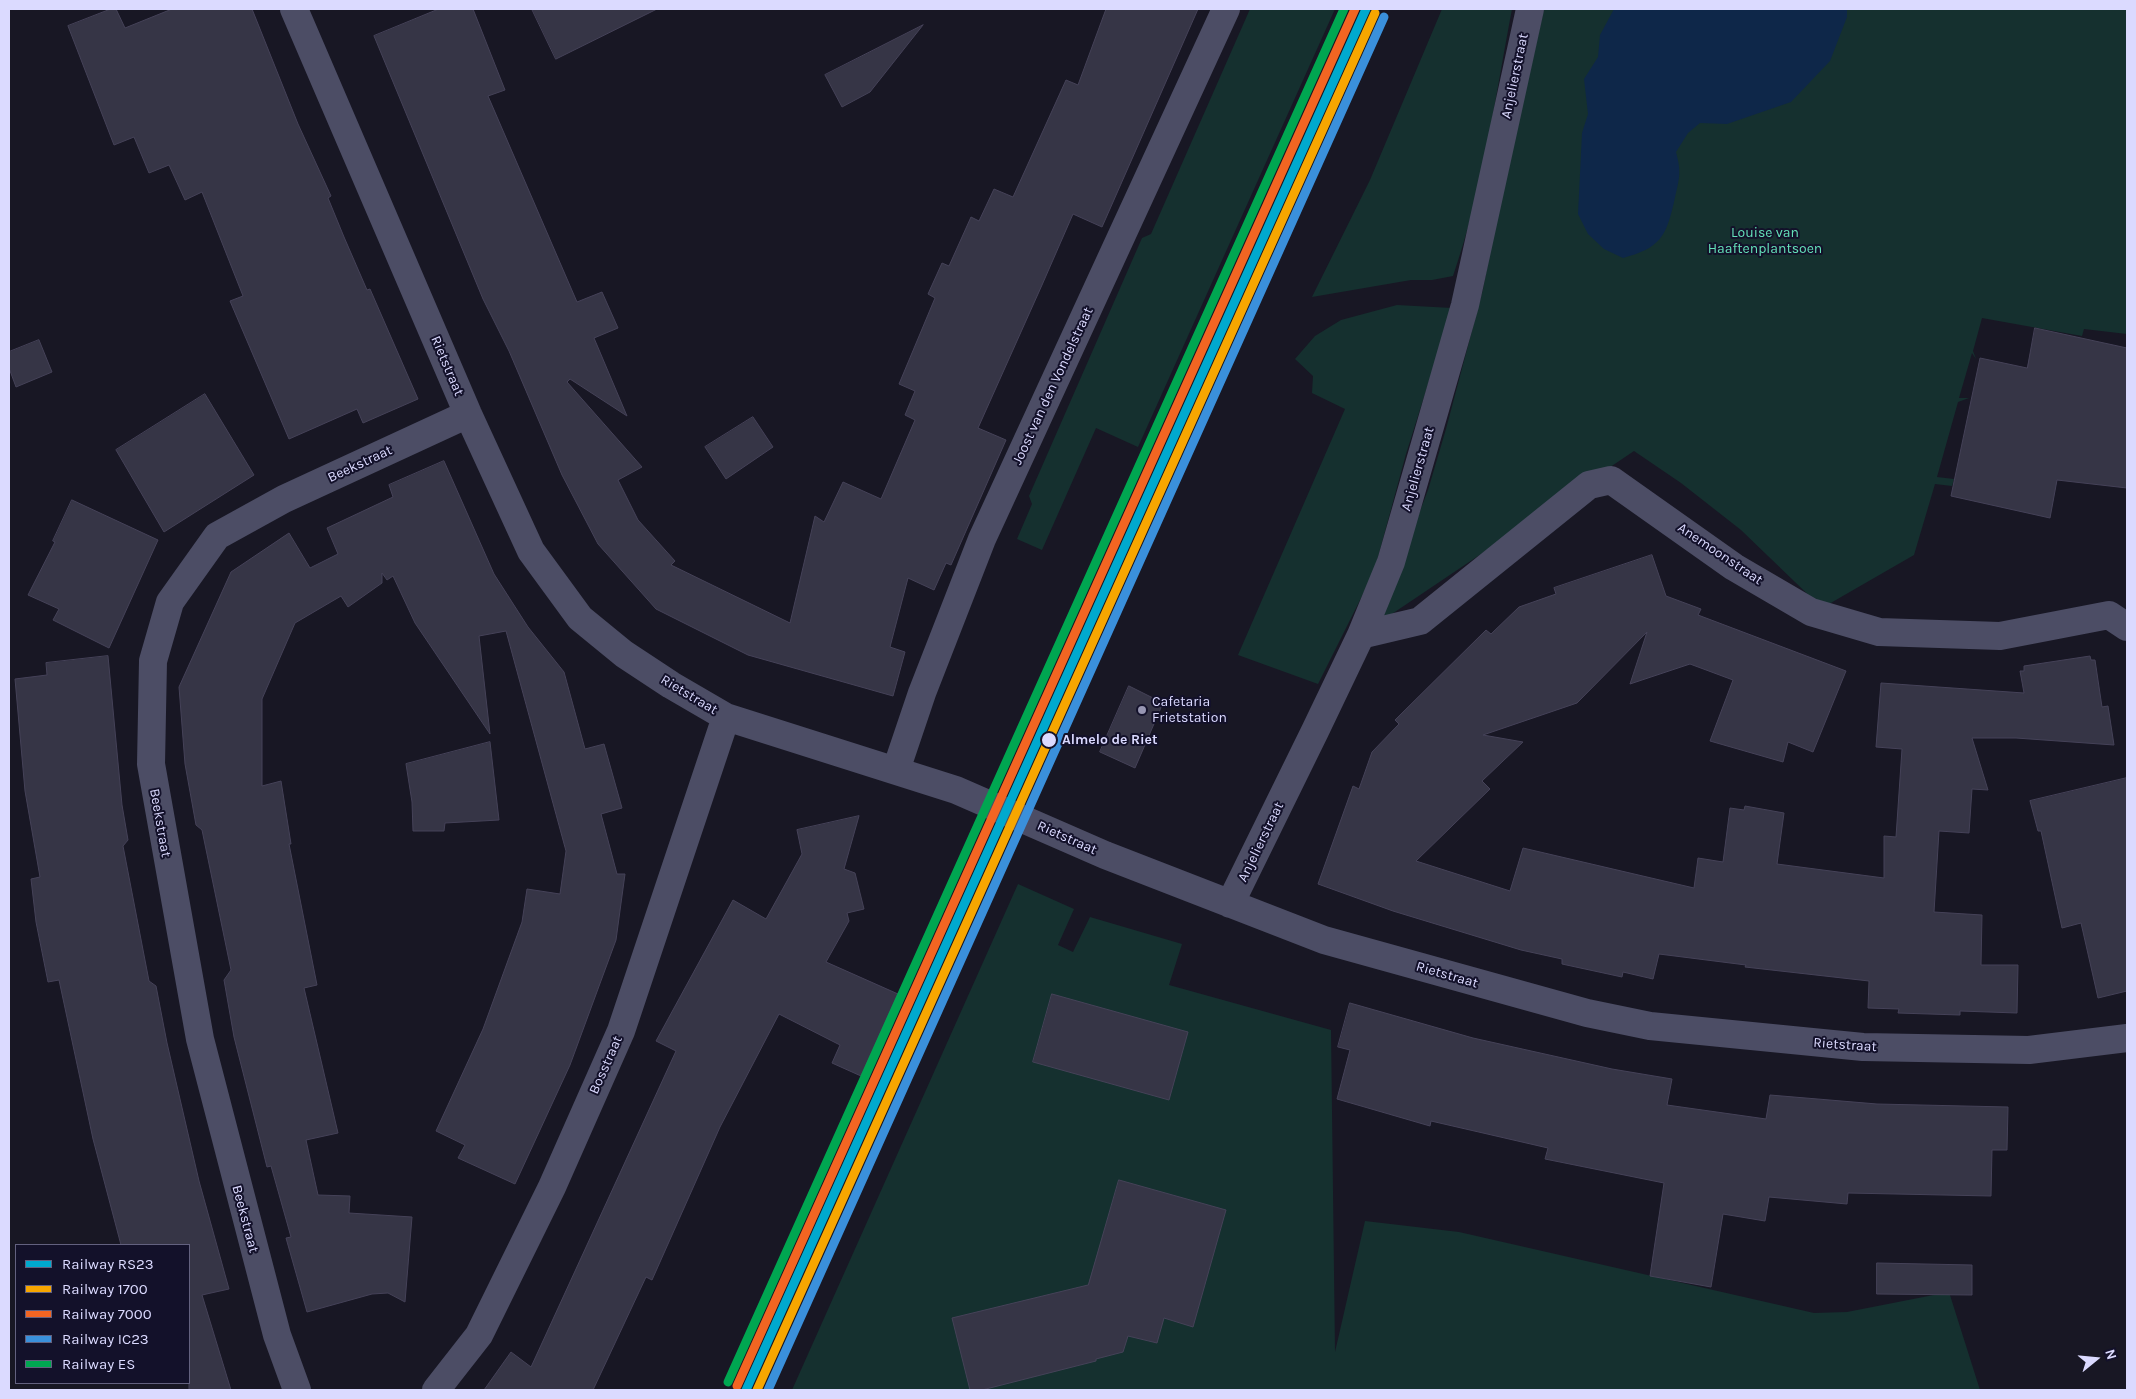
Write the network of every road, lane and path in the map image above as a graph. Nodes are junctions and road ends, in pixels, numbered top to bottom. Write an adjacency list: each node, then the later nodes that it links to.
1 (294, 9): 4 (street, Rietstraat)
2 (1226, 9): 8 (street, Joost van den Vondelstraat)
3 (1530, 9): 6 (street, Anjelierstraat)
4 (468, 414): 7 (street, Rietstraat); 11 (street, Beekstraat)
5 (2127, 627): 6 (street, Anemoonstraat)
6 (1360, 635): 9 (street, Anjelierstraat)
7 (726, 717): 8 (street, Rietstraat); 12 (street, Bosstraat)
8 (896, 770): 9 (street, Rietstraat)
9 (1230, 904): 10 (street, Rietstraat)
10 (2127, 1038)
11 (297, 1390)
12 (436, 1390)

